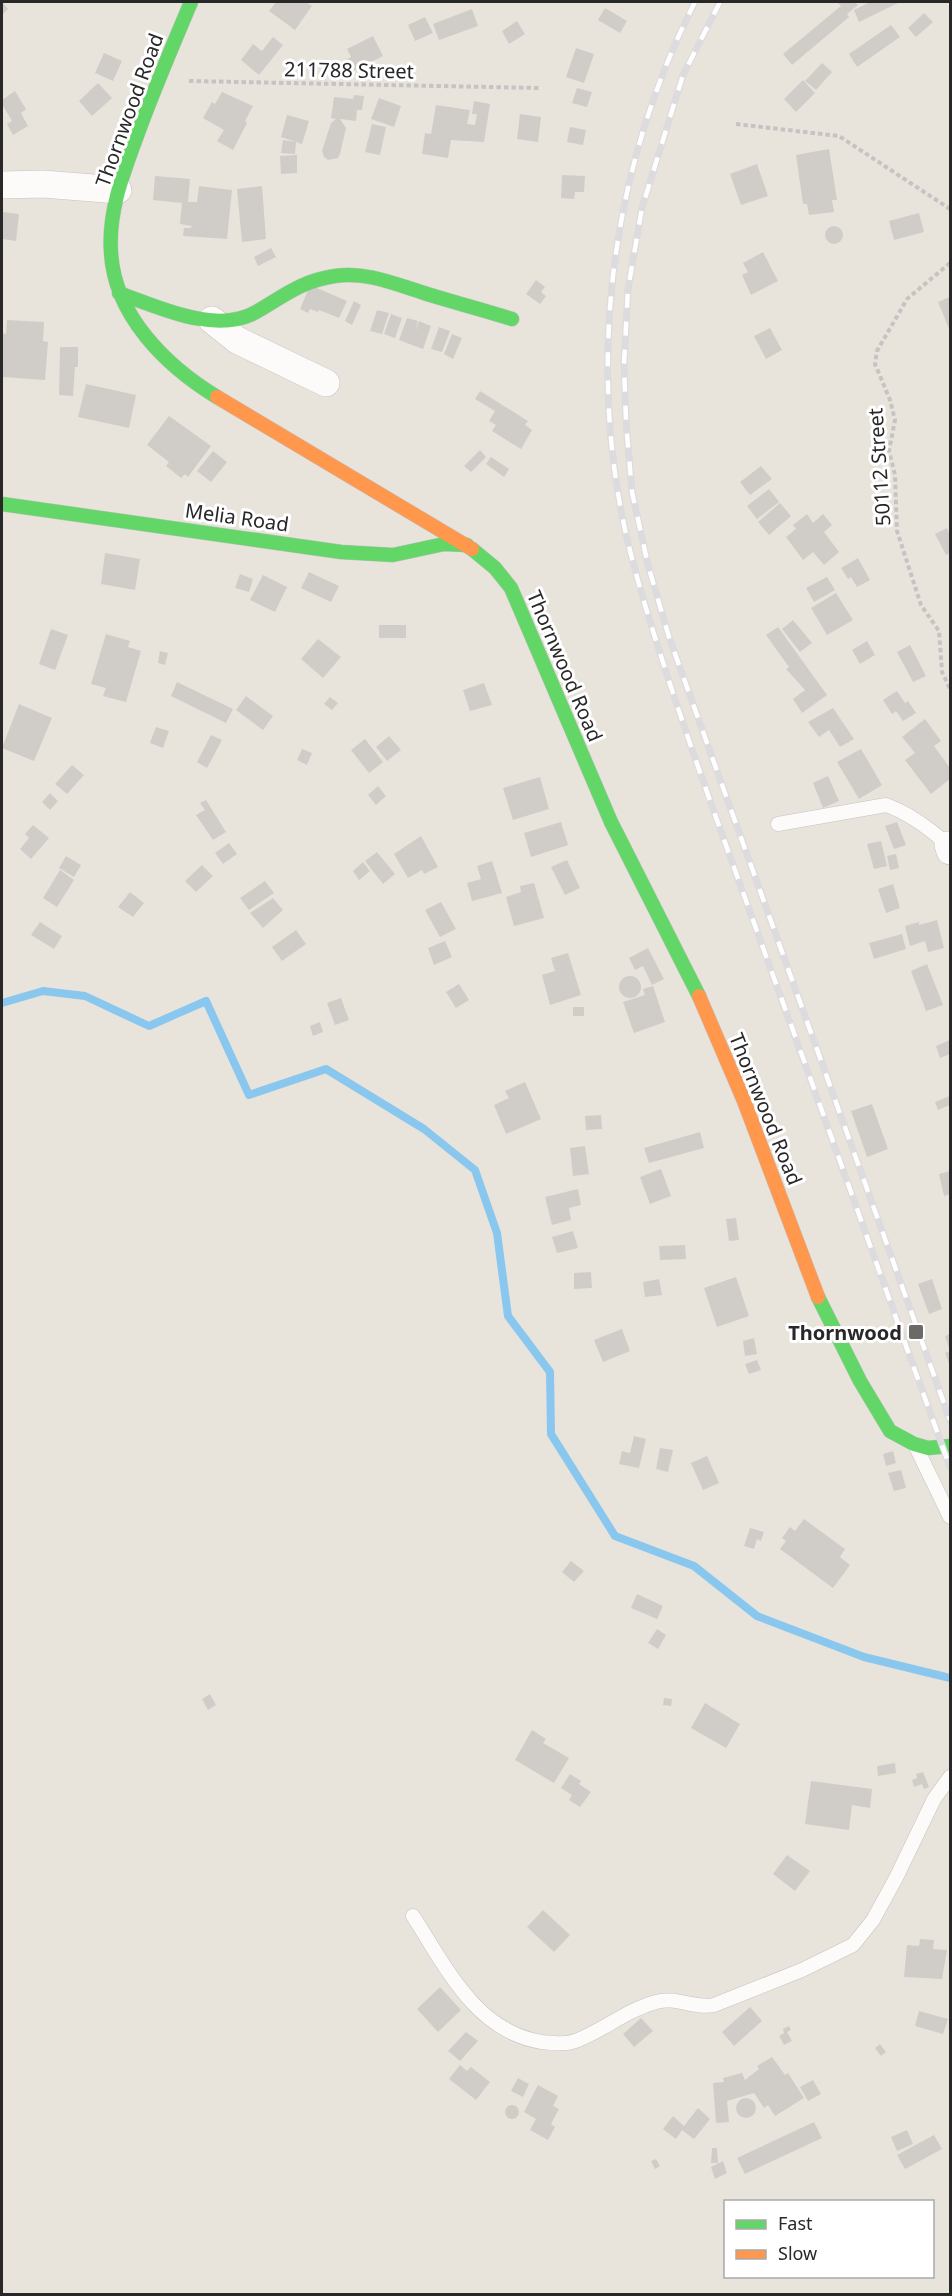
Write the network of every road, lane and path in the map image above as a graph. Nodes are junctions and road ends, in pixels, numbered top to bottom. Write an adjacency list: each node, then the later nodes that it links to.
1 (191, 2): 2 (street, Thornwood Road)
2 (159, 78): 3 (path, 211788 Street); 6 (street, Thornwood Road)
3 (539, 88)
4 (736, 124): 7 (path)
5 (2, 185): 6 (street)
6 (118, 190): 9 (street, Thornwood Road)
7 (951, 209)
8 (951, 263): 15 (path, 50112 Street)
9 (119, 293): 11 (street); 14 (street, Thornwood Road)
10 (512, 319): 11 (street)
11 (212, 320): 12 (street)
12 (326, 383)
13 (2, 504): 14 (street, Melia Road)
14 (467, 545): 18 (street, Thornwood Road)
15 (951, 689)
16 (778, 824): 17 (lane)
17 (950, 848)
18 (914, 1444): 19 (street, Thornwood Road); 20 (lane)
19 (951, 1446)
20 (951, 1517)
21 (951, 1777): 22 (lane)
22 (414, 1916)

